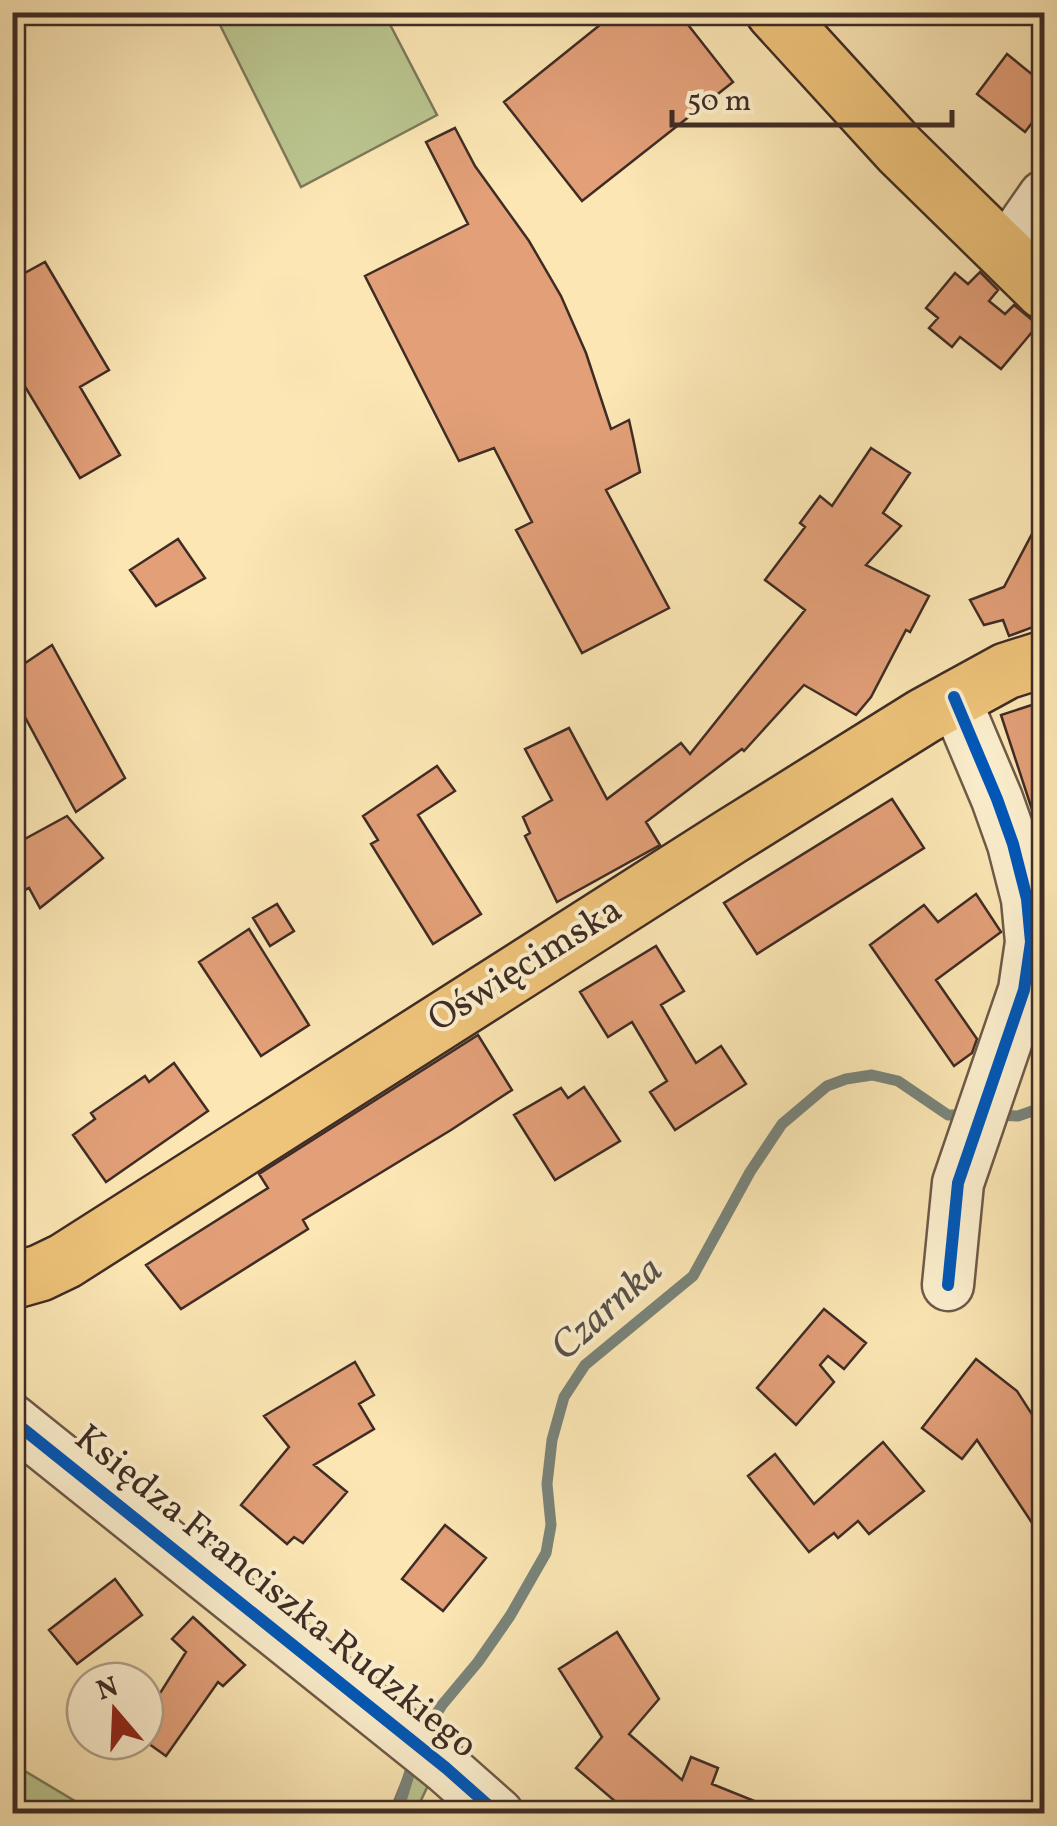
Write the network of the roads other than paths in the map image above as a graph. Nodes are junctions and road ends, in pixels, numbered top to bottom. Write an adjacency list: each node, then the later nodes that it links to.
1 (774, 12): 3 (main road)
2 (1044, 196): 3 (street)
3 (1004, 252): 4 (main road)
4 (1044, 291)
5 (1044, 659): 6 (main road, Oświęcimska)
6 (954, 697): 7 (main road, Oświęcimska); 8 (street)
7 (12, 1281)
8 (948, 1284)
9 (12, 1420): 10 (street, Księdza Franciszka Rudzkiego)
10 (498, 1814)

